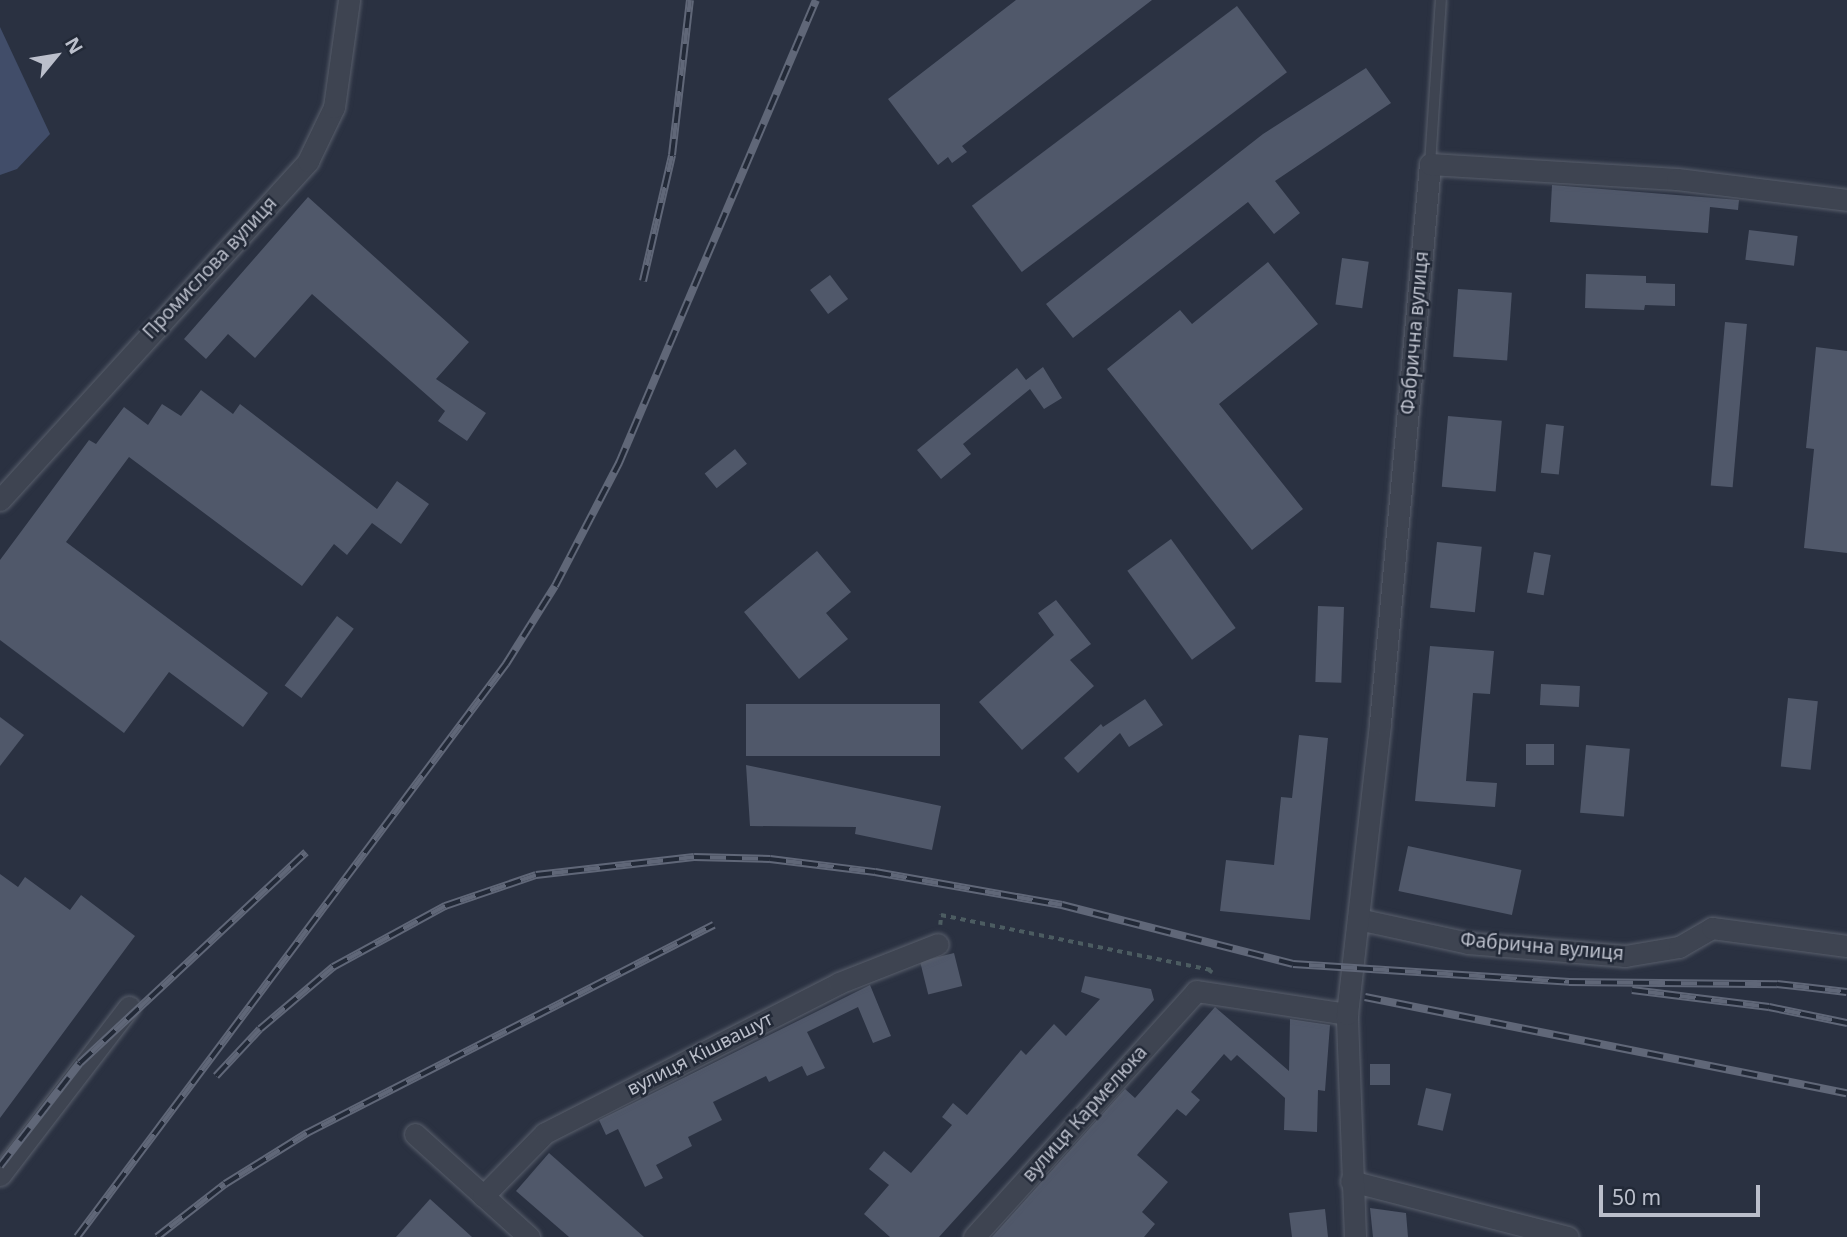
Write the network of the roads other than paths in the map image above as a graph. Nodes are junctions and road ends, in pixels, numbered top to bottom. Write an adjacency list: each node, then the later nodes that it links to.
1 (349, 0): 5 (street, Промислова вулиця)
2 (1441, 0): 3 (lane)
3 (1430, 163): 4 (street); 6 (street, Фабрична вулиця)
4 (1847, 200)
5 (0, 500)
6 (1357, 919): 8 (street, Фабрична вулиця); 10 (street, Фабрична вулиця)
7 (938, 944): 14 (street, вулиця Кішвашут)
8 (1847, 946)
9 (130, 1007): 12 (street)
10 (1346, 1014): 13 (street, Фабрична вулиця); 16 (street, вулиця Кармелюка)
11 (415, 1134): 14 (street)
12 (0, 1175)
13 (1351, 1181): 17 (street, Фабрична вулиця); 18 (street)
14 (483, 1196): 15 (street)
15 (529, 1237)
16 (974, 1237)
17 (1355, 1237)
18 (1568, 1237)

